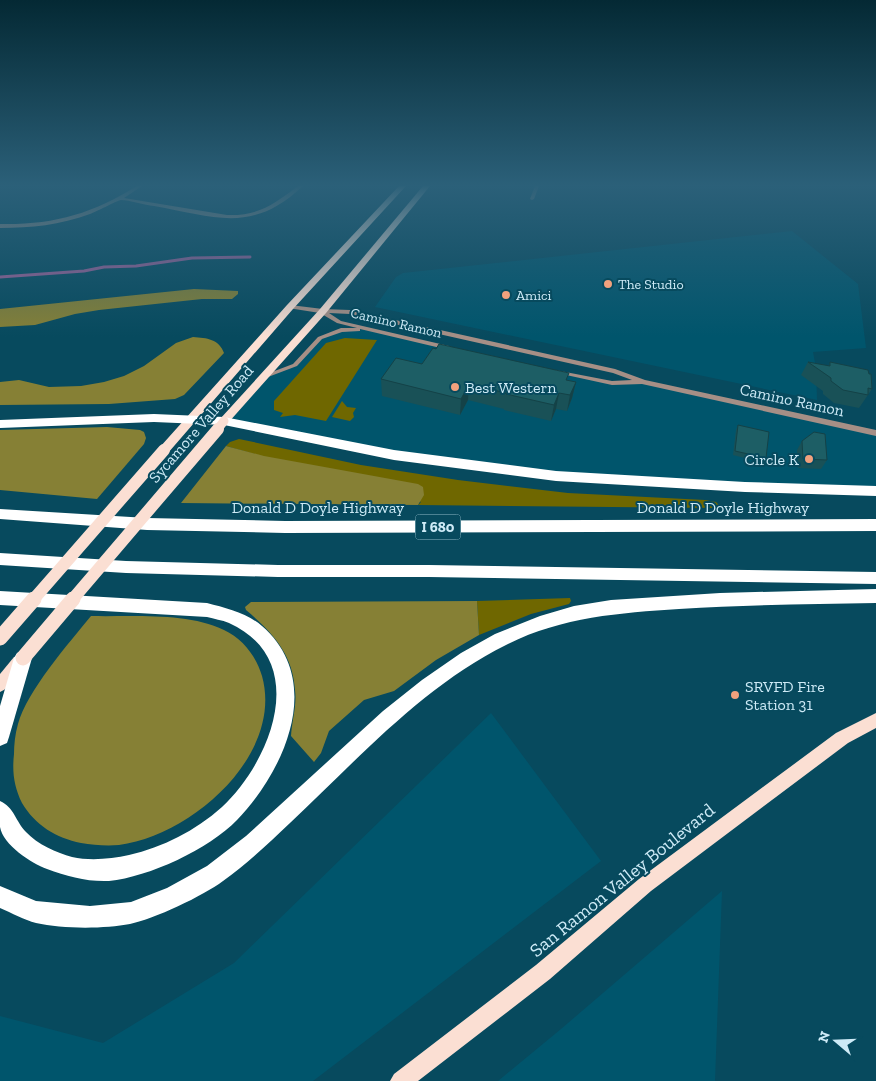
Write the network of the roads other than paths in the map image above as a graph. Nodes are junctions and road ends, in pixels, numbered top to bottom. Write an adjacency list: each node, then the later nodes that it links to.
1 (356, 236): 3 (main road, Sycamore Valley Road)
2 (384, 236): 4 (main road, Sycamore Valley Road)
3 (290, 307): 4 (street, Camino Ramon); 10 (main road, Sycamore Valley Road)
4 (323, 312): 5 (street, Camino Ramon); 8 (main road, Sycamore Valley Road); 9 (street, Camino Ramon)
5 (369, 329): 6 (street, Camino Ramon); 8 (street)
6 (453, 348)
7 (547, 369): 9 (street, Camino Ramon)
8 (266, 376): 11 (main road, Sycamore Valley Road)
9 (643, 382): 13 (street, Camino Ramon)
10 (191, 421): 11 (highway); 12 (highway); 21 (main road, Sycamore Valley Road, bridge)
11 (224, 421): 14 (highway); 22 (main road, Sycamore Valley Road, bridge)
12 (0, 424)
13 (876, 433)
14 (876, 491)
15 (0, 514): 16 (highway, Donald D Doyle Highway / I 680)
16 (876, 525)
17 (0, 559): 18 (highway)
18 (876, 578)
19 (876, 596): 27 (highway)
20 (0, 598): 26 (highway)
21 (0, 638)
22 (23, 658): 23 (main road, Sycamore Valley Road); 25 (highway)
23 (0, 685)
24 (876, 720): 28 (main road, San Ramon Valley Boulevard)
25 (0, 737)
26 (0, 811)
27 (0, 897)
28 (401, 1081)

